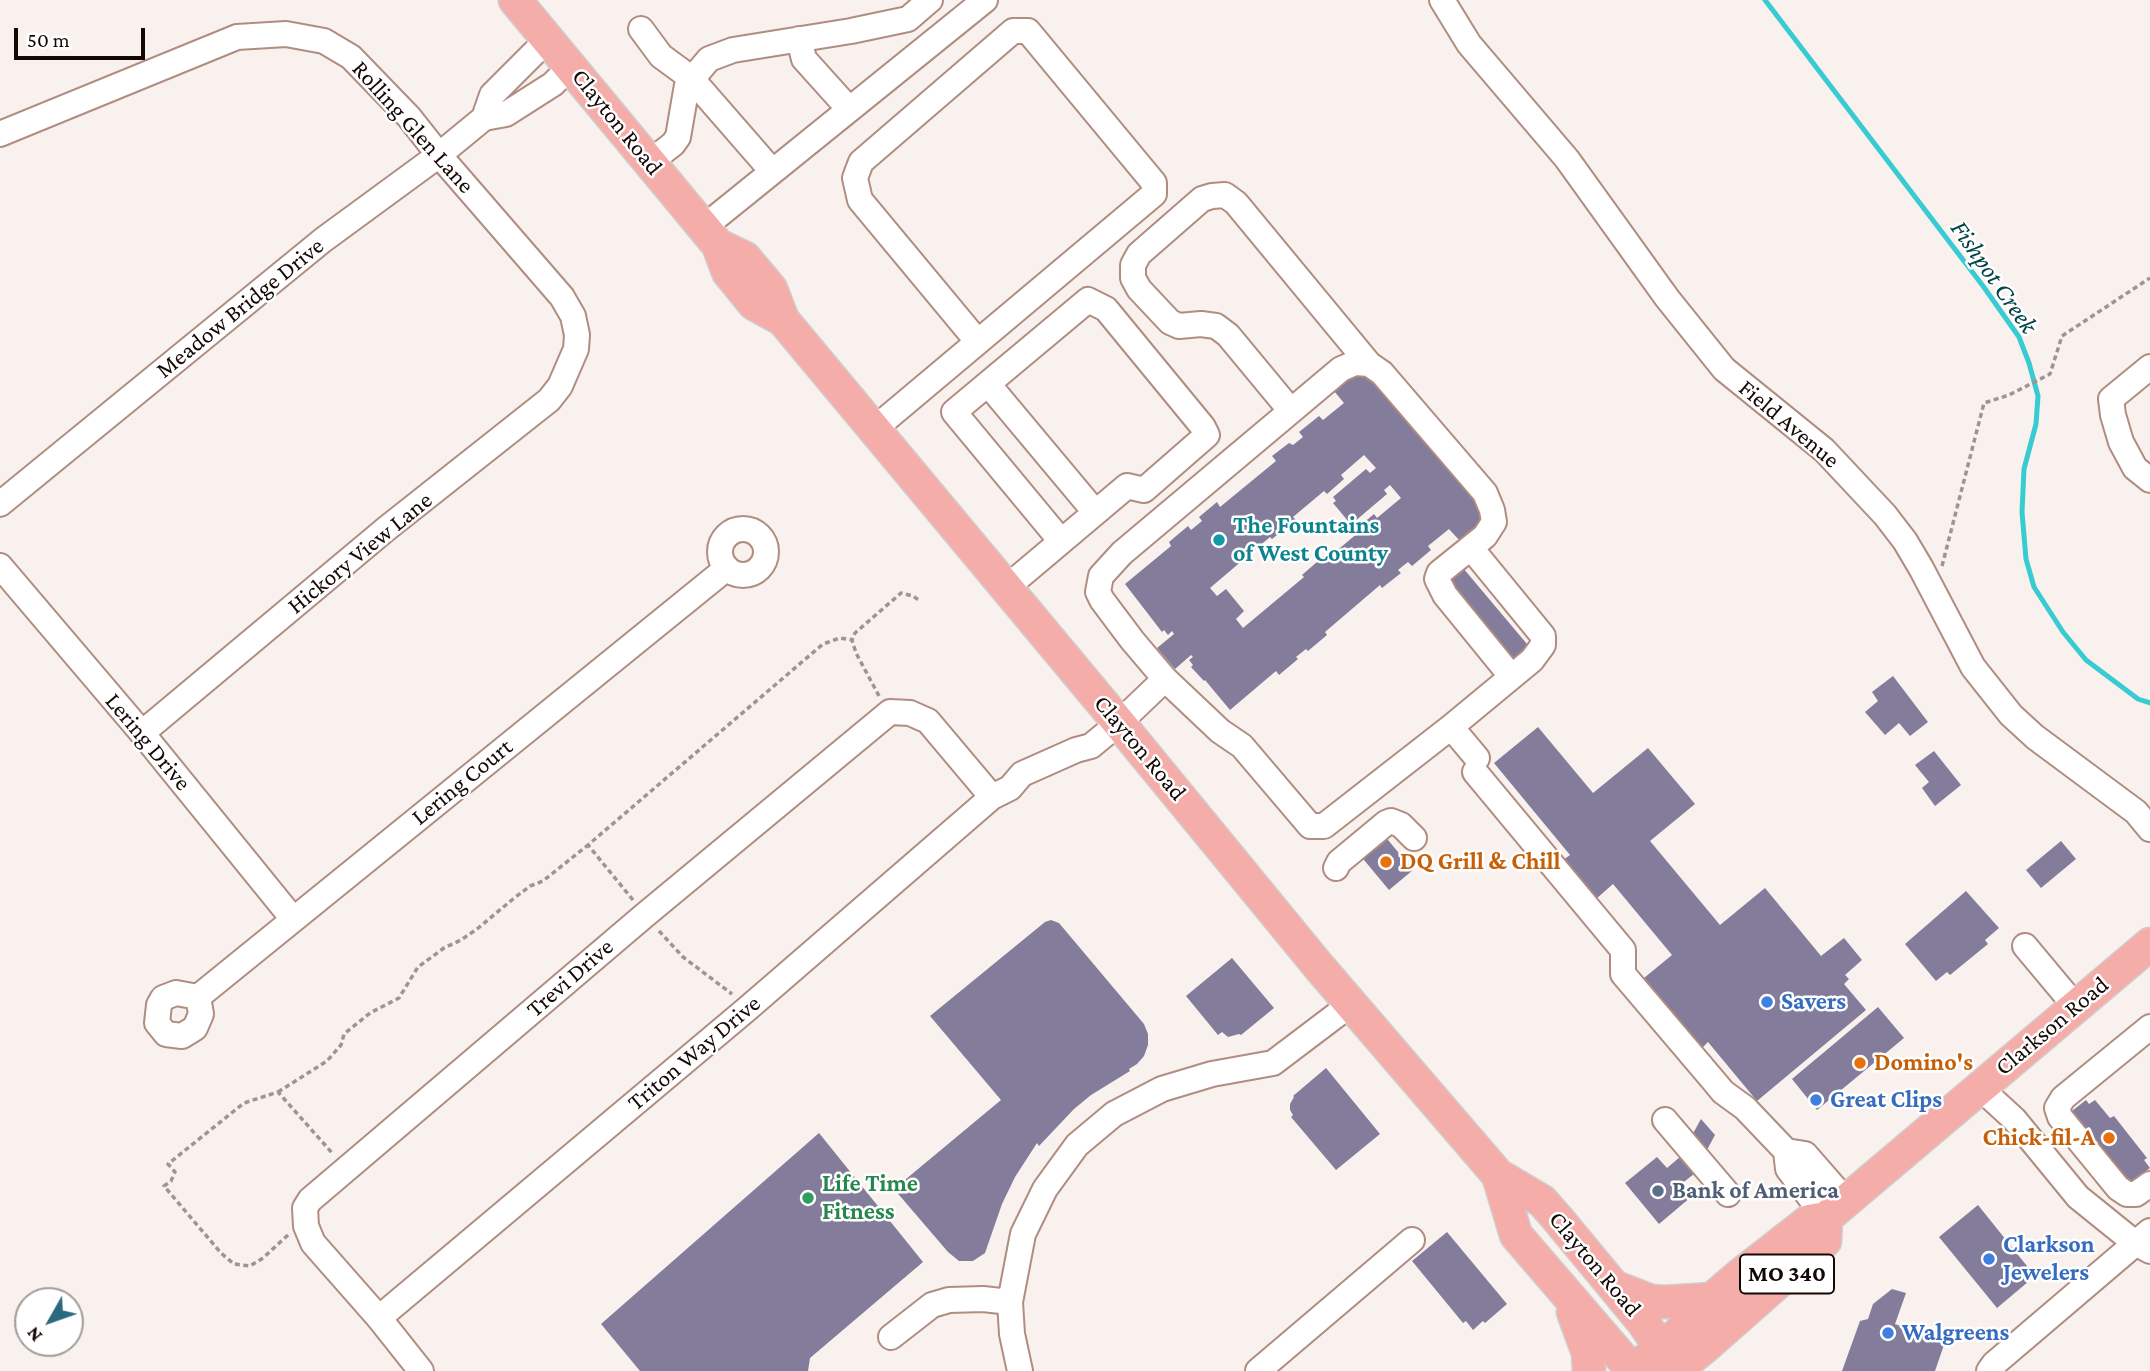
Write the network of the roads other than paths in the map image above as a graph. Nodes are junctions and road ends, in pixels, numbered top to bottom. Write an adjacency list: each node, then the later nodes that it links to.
1 (515, 0): 7 (main road, Clayton Road)
2 (930, 0): 5 (street)
3 (985, 0): 9 (street)
4 (1442, 0): 40 (street, Field Avenue)
5 (908, 19): 8 (street); 9 (street)
6 (641, 29): 11 (street)
7 (549, 38): 10 (main road, Clayton Road); 13 (street, Meadow Bridge Drive)
8 (799, 39): 11 (street); 12 (street)
9 (928, 46): 12 (street)
10 (571, 66): 13 (street, Meadow Bridge Drive); 16 (main road, Clayton Road)
11 (689, 81): 16 (street); 17 (street)
12 (849, 109): 17 (street)
13 (484, 118): 15 (street, Meadow Bridge Drive)
14 (0, 134): 15 (street, Rolling Glen Lane)
15 (439, 155): 21 (street, Rolling Glen Lane); 27 (street, Meadow Bridge Drive)
16 (650, 162): 18 (main road, Clayton Road)
17 (772, 171): 18 (street)
18 (711, 236): 25 (main road, Clayton Road)
19 (978, 342): 19 (street); 25 (street)
20 (1368, 364): 24 (street); 24 (street); 30 (street)
21 (569, 366): 38 (street, Hickory View Lane)
22 (2150, 367): 26 (street)
23 (988, 384): 28 (street); 28 (street); 29 (street)
24 (1291, 411): 35 (street)
25 (873, 430): 33 (main road, Clayton Road)
26 (2150, 480)
27 (0, 504)
28 (1095, 512): 29 (street)
29 (1061, 541): 33 (street)
30 (1471, 548): 34 (street); 34 (street)
31 (0, 566): 38 (street, Lering Drive)
32 (727, 568): 43 (street, Lering Court)
33 (1006, 588): 36 (main road, Clayton Road)
34 (1511, 676): 37 (street)
35 (1166, 679): 36 (street); 37 (street)
36 (1119, 723): 39 (street); 47 (main road, Clayton Road)
37 (1451, 727): 57 (street)
38 (142, 733): 43 (street, Lering Drive)
39 (1001, 793): 64 (street, Triton Way Drive); 64 (street, Trevi Drive)
40 (2150, 829)
41 (1414, 838): 42 (street)
42 (1336, 868)
43 (293, 919): 46 (street, Lering Court)
44 (2150, 944): 48 (main road, Clarkson Road / MO 340)
45 (2025, 946): 48 (street)
46 (198, 997)
47 (1351, 1004): 54 (main road, Clayton Road); 62 (street)
48 (2076, 1007): 52 (main road, Clarkson Road / MO 340)
49 (2150, 1027): 51 (street)
50 (2150, 1040): 51 (street)
51 (2089, 1078): 55 (street)
52 (1979, 1087): 57 (main road, Clarkson Road / MO 340); 59 (street)
53 (1665, 1120): 56 (street)
54 (1498, 1174): 60 (main road, Clayton Road); 61 (main road, Clayton Road)
55 (2150, 1184)
56 (1728, 1194)
57 (1836, 1210): 63 (main road, Clarkson Road / MO 340)
58 (1412, 1240): 69 (street)
59 (2145, 1242): 73 (street)
60 (1615, 1287): 63 (main road); 66 (main road, Clayton Road)
61 (1566, 1295): 70 (main road); 71 (main road, Clayton Road)
62 (1010, 1302): 65 (street); 68 (street)
63 (1722, 1310): 66 (main road, Clarkson Road / MO 340); 72 (main road)
64 (379, 1318): 67 (street, Trevi Drive)
65 (891, 1337)
66 (1672, 1365): 71 (main road, Clarkson Road / MO 340)
67 (421, 1371)
68 (1020, 1371)
69 (1258, 1371)
70 (1589, 1371)
71 (1632, 1371)
72 (1719, 1371)
73 (1989, 1371)

